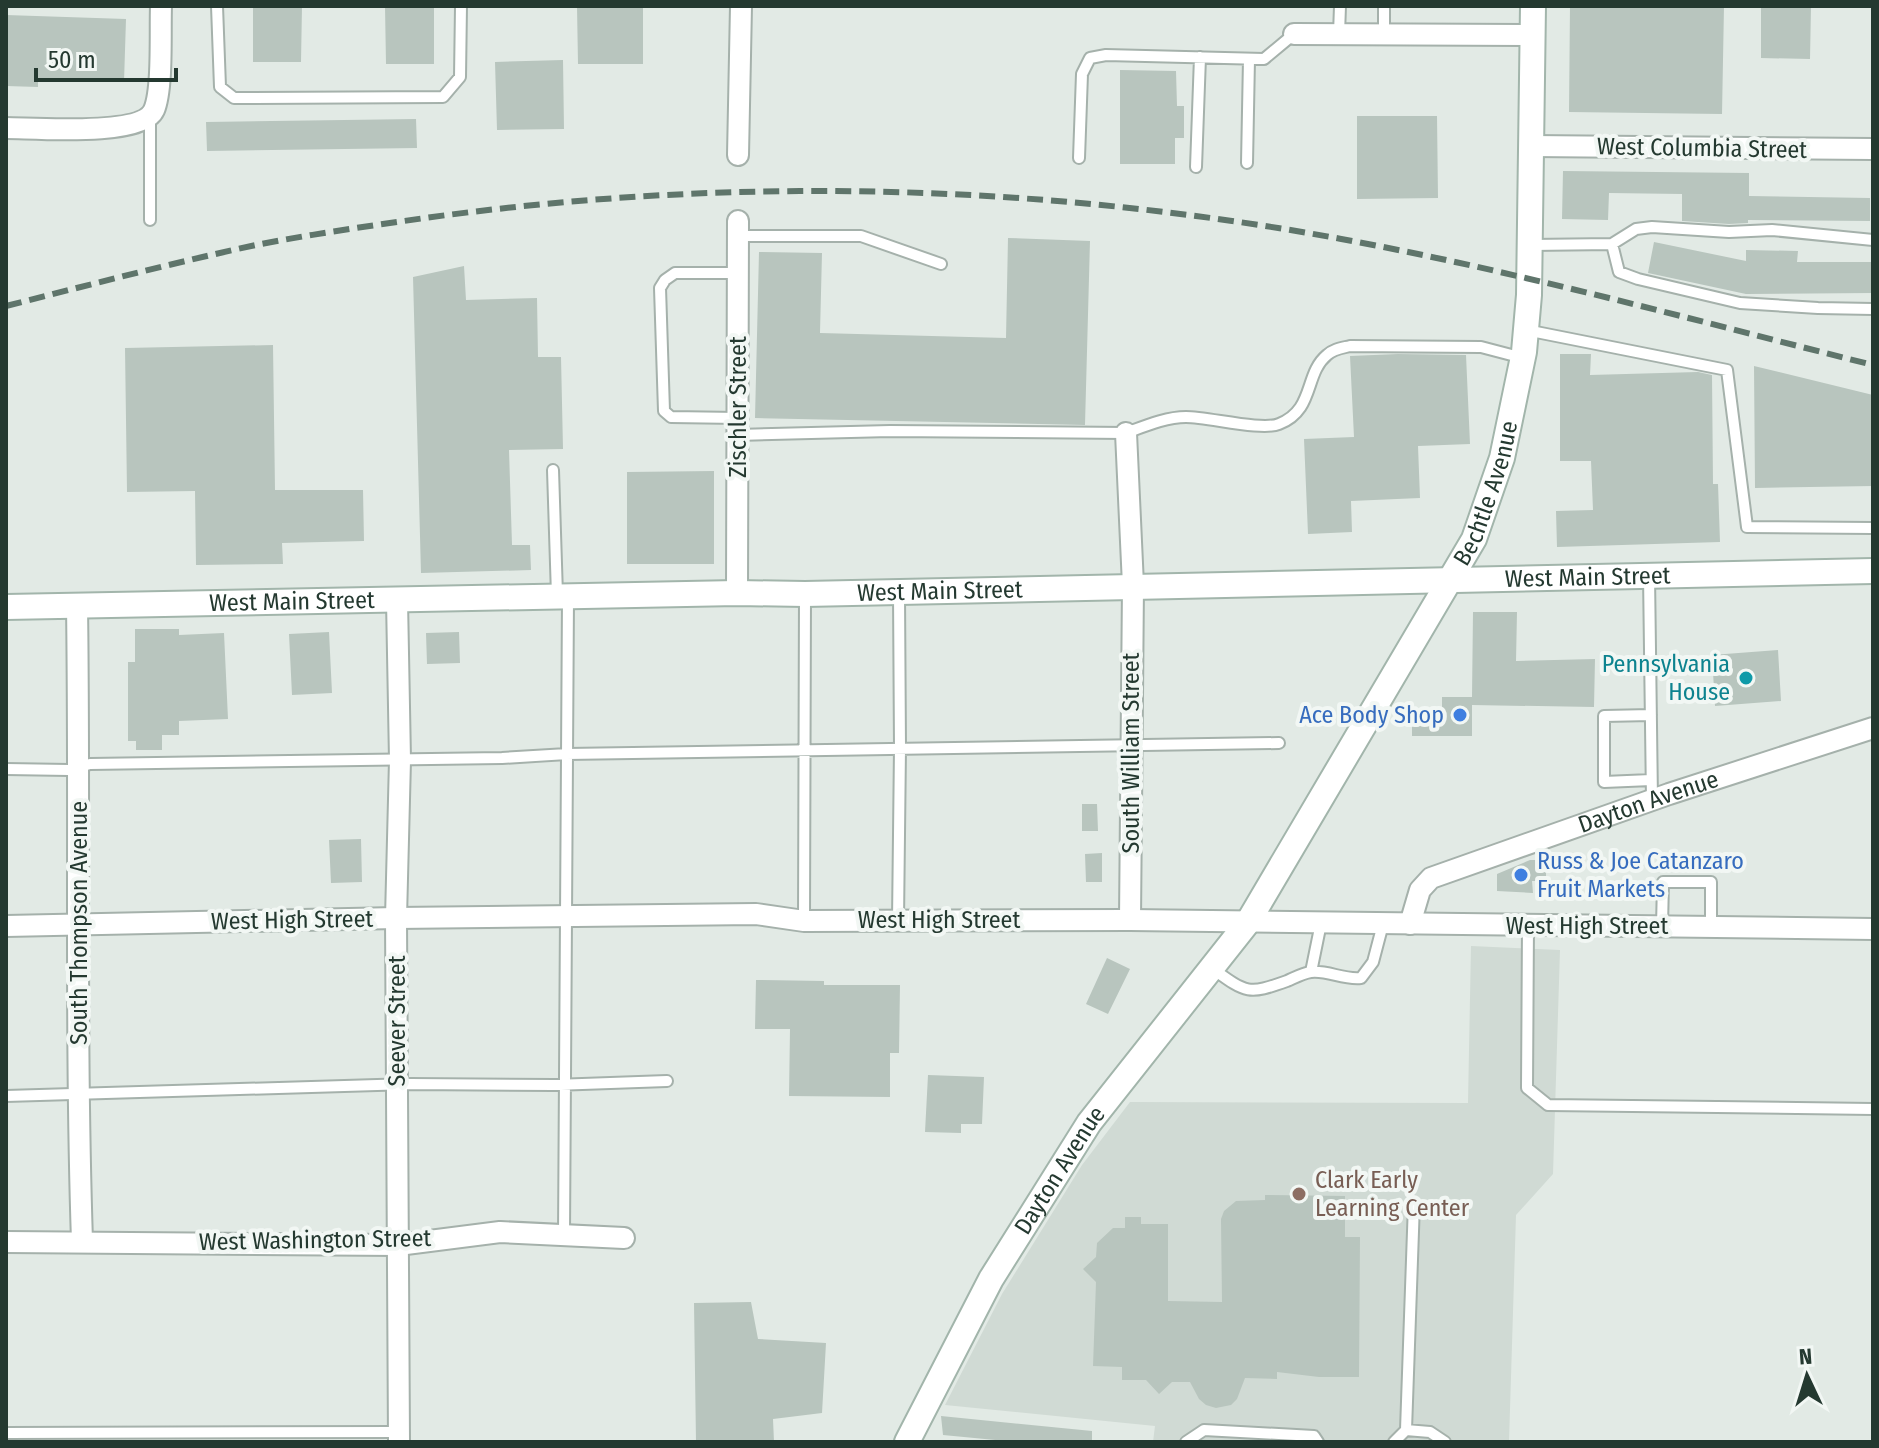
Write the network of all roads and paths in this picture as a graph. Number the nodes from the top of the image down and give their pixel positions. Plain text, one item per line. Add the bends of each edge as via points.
1 (161, 6) edge
2 (217, 6) edge
3 (461, 6) edge
4 (741, 6) edge
5 (1340, 6) edge
6 (1384, 6) edge
7 (1533, 6) edge
8 (1294, 34) joint
9 (1339, 34) junction
10 (1384, 35) junction
11 (1533, 35) junction
12 (1200, 57) junction
13 (1249, 59) junction
14 (150, 117) junction
15 (6, 128) edge
16 (1531, 146) junction
17 (1873, 149) edge
18 (738, 155) dead end
19 (1079, 158) dead end
20 (1247, 163) dead end
21 (1196, 167) dead end
22 (150, 220) dead end
23 (738, 228) joint
24 (1873, 240) edge
25 (1612, 244) junction
26 (1529, 245) junction
27 (941, 264) dead end
28 (738, 273) junction
29 (1873, 309) edge
30 (1526, 330) junction
31 (1523, 358) junction
32 (738, 426) junction
33 (1126, 433) junction
34 (553, 470) dead end
35 (1873, 528) edge
36 (1873, 571) edge
37 (1649, 575) junction
38 (1451, 579) junction
39 (1133, 585) junction
40 (899, 592) junction
41 (737, 593) junction
42 (805, 594) junction
43 (563, 596) junction
44 (397, 600) junction
45 (77, 605) junction
46 (6, 607) edge
47 (1651, 715) junction
48 (1873, 728) edge
49 (1131, 743) junction
50 (1279, 743) dead end
51 (900, 748) junction
52 (805, 750) junction
53 (567, 754) junction
54 (400, 760) junction
55 (79, 767) junction
56 (6, 769) edge
57 (1652, 790) junction
58 (566, 916) junction
59 (396, 918) junction
60 (1130, 920) junction
61 (804, 921) junction
62 (898, 921) junction
63 (1248, 922) junction
64 (1321, 923) junction
65 (77, 924) junction
66 (1383, 924) junction
67 (1410, 924) junction
68 (1528, 925) junction
69 (6, 926) edge
70 (1662, 926) junction
71 (1711, 927) junction
72 (1873, 929) edge
73 (1212, 968) junction
74 (1311, 972) junction
75 (667, 1081) dead end
76 (566, 1084) junction
77 (397, 1085) junction
78 (77, 1094) junction
79 (6, 1096) edge
80 (1873, 1109) edge
81 (1414, 1203) dead end
82 (564, 1235) junction
83 (624, 1238) dead end
84 (82, 1241) junction
85 (6, 1242) edge
86 (398, 1245) junction
87 (1406, 1430) junction
88 (6, 1433) edge
89 (399, 1437) edge
90 (907, 1442) edge
91 (1186, 1442) edge
92 (1318, 1442) edge
93 (1394, 1442) edge
94 (1445, 1442) edge

1 - 14 street via 157,96
2 - 3 lane via 220,87 234,98 443,97 460,77
4 - 18 street
5 - 9 lane
6 - 10 lane
7 - 11 street, Bechtle Avenue
8 - 9 street
8 - 13 lane via 1264,59
9 - 10 street
10 - 11 street
11 - 16 street, Bechtle Avenue
12 - 13 lane
12 - 19 lane via 1090,58 1082,74
12 - 21 lane
13 - 20 lane
14 - 15 street via 118,128
14 - 22 lane
16 - 17 street, West Columbia Street
16 - 26 street, Bechtle Avenue
23 - 27 lane via 861,236
23 - 28 street, Zischler Street
24 - 25 lane via 1772,230 1652,227 1636,229
25 - 26 lane
25 - 29 lane via 1619,272 1638,279 1740,303
26 - 30 street, Bechtle Avenue
28 - 32 street, Zischler Street
28 - 32 lane via 675,273 660,288 664,411 671,417
30 - 31 street, Bechtle Avenue
30 - 35 lane via 1727,370 1747,527
31 - 33 lane via 1481,347 1350,346 1322,359 1293,418 1274,427 1184,417
31 - 38 street, Bechtle Avenue via 1502,458 1474,539
32 - 33 lane
32 - 41 street, Zischler Street
33 - 39 street, South William Street
34 - 43 lane
36 - 37 street, West Main Street
37 - 38 street, West Main Street
37 - 47 lane
38 - 39 street, West Main Street
38 - 63 street, Bechtle Avenue
39 - 40 street, West Main Street
39 - 49 street, South William Street
40 - 42 street, West Main Street
40 - 51 lane
41 - 42 street, West Main Street
41 - 43 street, West Main Street
42 - 52 lane
43 - 44 street, West Main Street
43 - 53 lane
44 - 45 street, West Main Street
44 - 54 street, Seever Street
45 - 46 street, West Main Street
45 - 55 street, South Thompson Avenue
47 - 57 lane
47 - 57 lane via 1604,716 1604,782
48 - 57 street, Dayton Avenue
49 - 50 lane
49 - 51 lane
49 - 60 street, South William Street
51 - 52 lane
51 - 62 lane
52 - 53 lane
52 - 61 lane
53 - 54 lane
53 - 58 lane
54 - 55 lane
54 - 59 street, Seever Street
55 - 56 lane
55 - 65 street, South Thompson Avenue
57 - 67 street, Dayton Avenue via 1431,878 1420,890
58 - 59 street, West High Street
58 - 61 street, West High Street via 756,914
58 - 76 lane
59 - 65 street, West High Street
59 - 77 street, Seever Street
60 - 62 street, West High Street
60 - 63 street, West High Street
61 - 62 street, West High Street
63 - 64 street, West High Street
63 - 73 street, Dayton Avenue
64 - 66 street, West High Street
64 - 74 lane
65 - 69 street, West High Street
65 - 78 street, South Thompson Avenue
66 - 67 street, West High Street
66 - 74 lane via 1373,962 1361,978
67 - 68 street, West High Street
68 - 70 street, West High Street
68 - 80 lane via 1527,1088 1548,1105
70 - 71 street, West High Street
70 - 71 lane via 1663,882 1711,882
71 - 72 street, West High Street
73 - 74 lane via 1250,991
73 - 90 street, Dayton Avenue via 1089,1123 991,1279
75 - 76 lane
76 - 77 lane
76 - 82 lane
77 - 78 lane
77 - 86 street, Seever Street
78 - 79 lane
78 - 84 street, South Thompson Avenue
81 - 87 lane
82 - 83 street, West Washington Street
82 - 86 street, West Washington Street via 500,1232
84 - 85 street, West Washington Street
84 - 86 street, West Washington Street
86 - 89 street, Seever Street
87 - 93 lane
87 - 94 lane via 1430,1432
88 - 89 lane
91 - 92 lane via 1204,1430 1314,1436

